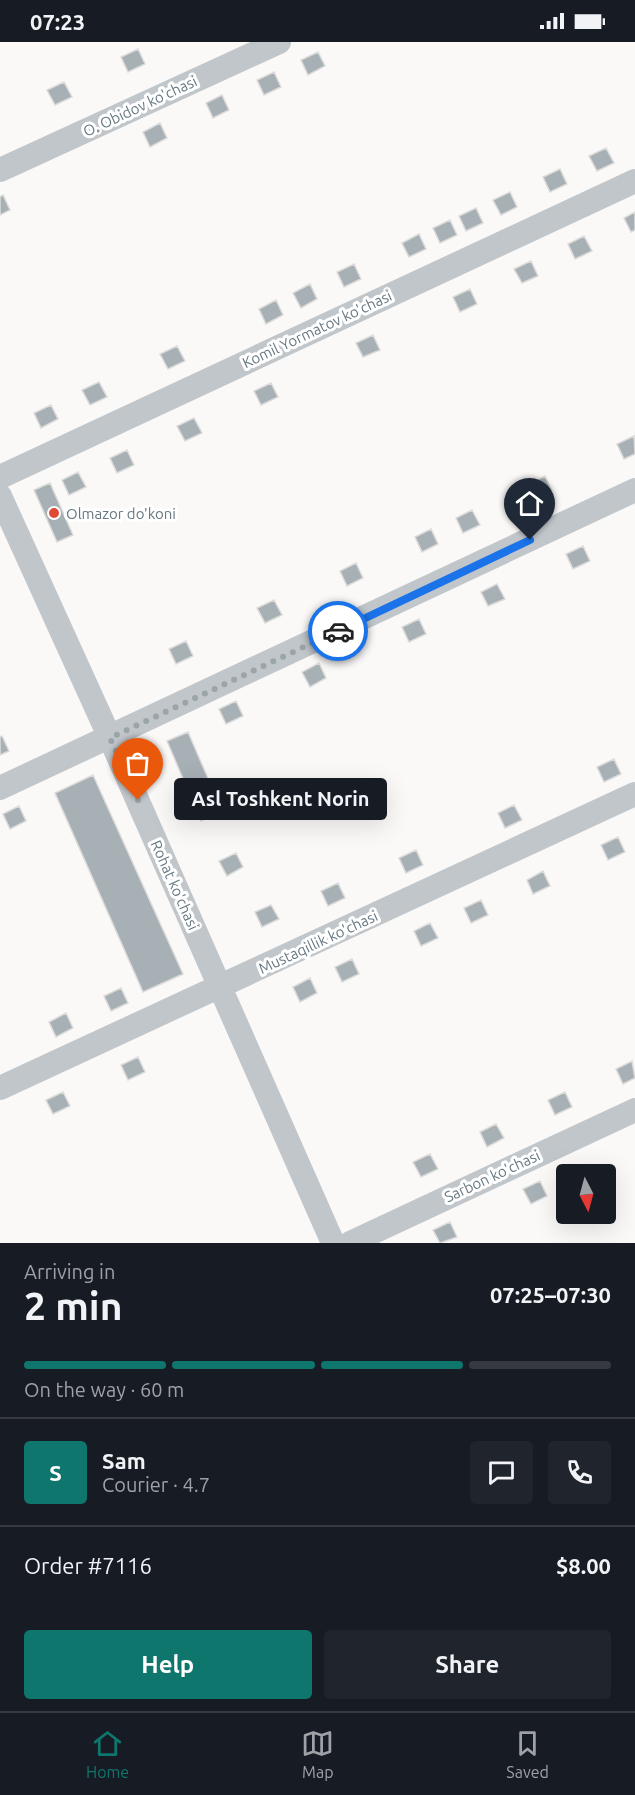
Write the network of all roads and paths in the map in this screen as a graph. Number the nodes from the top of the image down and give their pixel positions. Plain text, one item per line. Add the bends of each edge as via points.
1 (279, 42) edge
2 (0, 170) edge
3 (635, 181) edge
4 (0, 477) edge
5 (635, 490) edge
6 (0, 496) edge
7 (110, 738) junction
8 (0, 788) edge
9 (635, 794) edge
10 (220, 987) junction
11 (0, 1088) edge
12 (635, 1110) edge
13 (333, 1243) edge
14 (350, 1243) edge

1 - 2 street, O. Obidov ko'chasi
3 - 4 street, Komil Yormatov ko'chasi
5 - 7 street
6 - 7 street, Rohat ko'chasi
7 - 8 street
7 - 10 street, Rohat ko'chasi
9 - 10 street, Mustaqillik ko'chasi
10 - 11 street, Mustaqillik ko'chasi
10 - 13 street, Rohat ko'chasi
12 - 14 street, Sarbon ko'chasi

